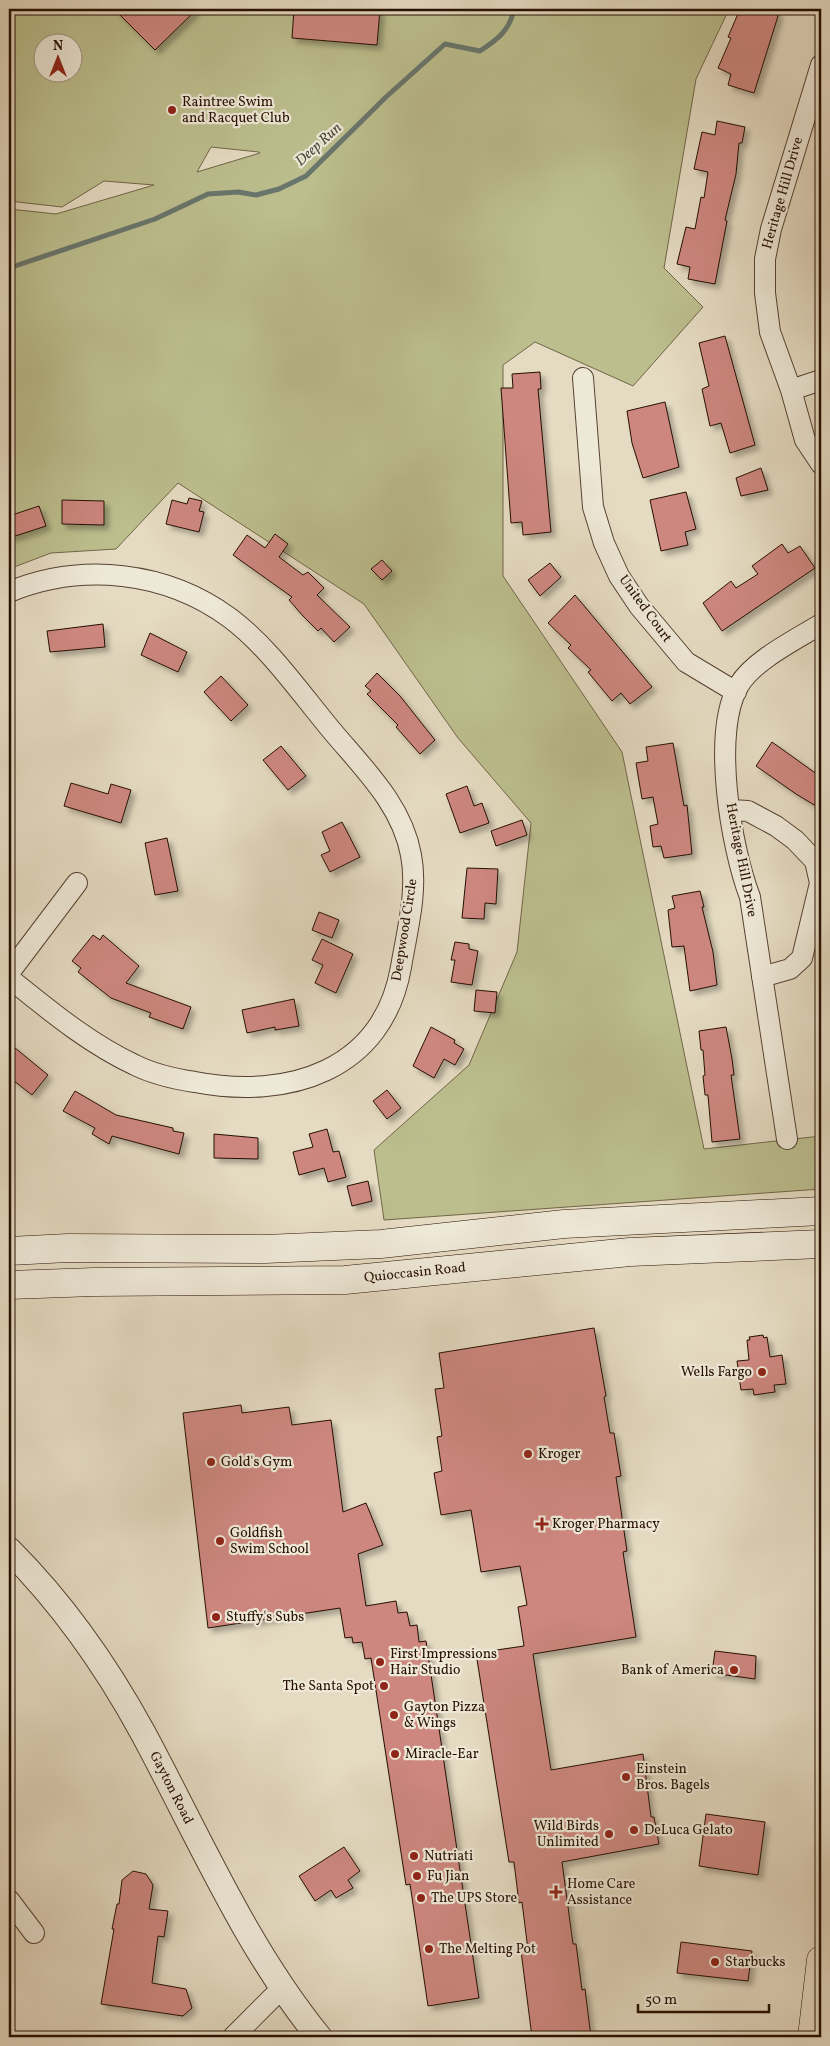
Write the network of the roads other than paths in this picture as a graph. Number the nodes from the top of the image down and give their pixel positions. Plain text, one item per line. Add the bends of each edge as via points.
1 (821, 65) edge
2 (583, 378) dead end
3 (821, 380) edge
4 (791, 390) junction
5 (821, 464) edge
6 (9, 592) edge
7 (821, 624) edge
8 (736, 692) junction
9 (730, 810) junction
10 (77, 883) dead end
11 (9, 972) edge
12 (762, 977) junction
13 (9, 978) edge
14 (787, 1139) dead end
15 (821, 1211) edge
16 (821, 1244) edge
17 (9, 1251) edge
18 (9, 1285) edge
19 (9, 1550) edge
20 (9, 1900) edge
21 (34, 1934) dead end
22 (821, 1960) edge
23 (282, 1988) junction
24 (233, 2037) edge
25 (319, 2037) edge
26 (812, 2037) edge

1 - 4 street, Heritage Hill Drive via 784,184 765,259 770,332
2 - 8 street, United Court via 592,507 619,576 639,606 686,662
3 - 4 street
4 - 5 street, Heritage Hill Drive via 804,440
6 - 13 street, Deepwood Circle via 55,578 82,574 126,576 171,587 202,600 231,619 264,650 378,786 407,834 414,870 400,972 389,1007 369,1039 354,1053 322,1074 301,1081 260,1087 210,1085 171,1078 137,1067 88,1040
7 - 8 street, Heritage Hill Drive via 752,670
8 - 9 street, Heritage Hill Drive via 728,714 724,766
9 - 12 street, Heritage Hill Drive via 750,897
9 - 12 street via 748,811 795,840 815,861 820,883 802,958 790,969
10 - 11 street
12 - 14 street, Heritage Hill Drive
15 - 17 main road via 564,1224 381,1244 264,1249 68,1248
16 - 18 main road, Quioccasin Road via 630,1252 345,1280
19 - 23 street, Gayton Road via 46,1590 127,1705 220,1882
20 - 21 street
22 - 26 main road
23 - 24 street
23 - 25 street, Gayton Road

